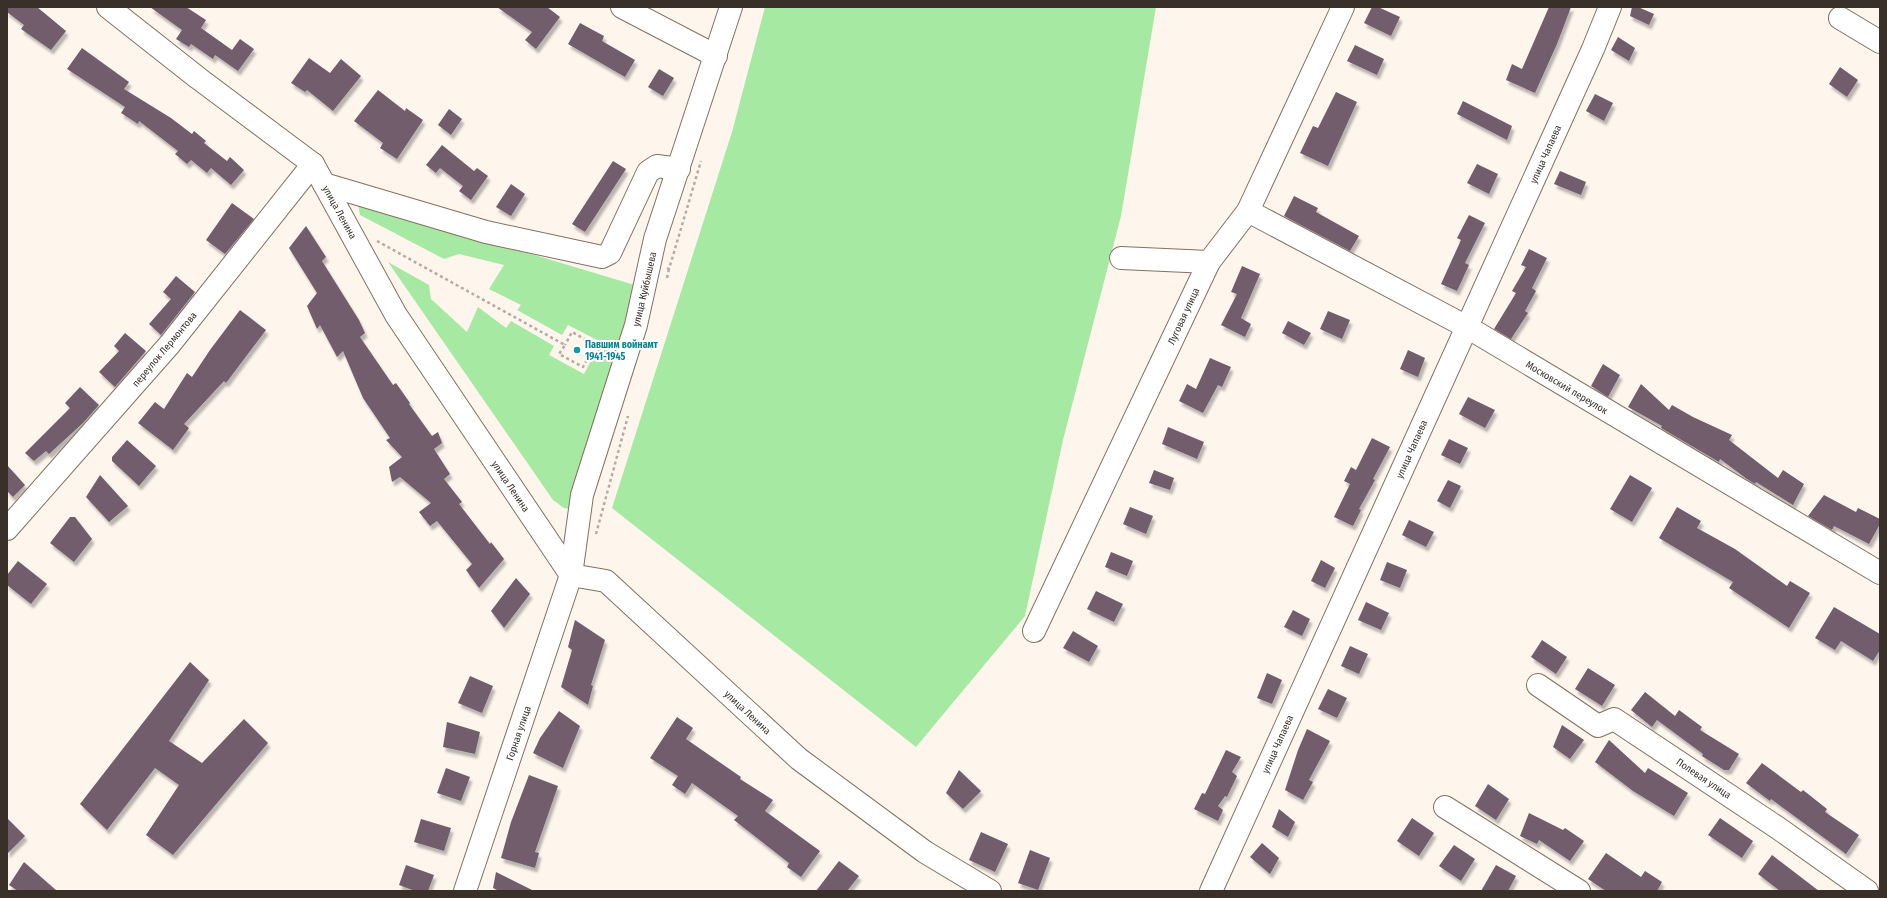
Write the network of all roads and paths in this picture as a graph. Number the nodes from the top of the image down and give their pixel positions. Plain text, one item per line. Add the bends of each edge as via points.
1 (108, 7) edge
2 (622, 7) edge
3 (731, 7) edge
4 (1343, 7) edge
5 (1610, 7) edge
6 (1840, 18) dead end
7 (1880, 42) edge
8 (716, 56) junction
9 (313, 164) junction
10 (679, 169) junction
11 (324, 184) junction
12 (1248, 211) junction
13 (374, 239) dead end
14 (1121, 258) dead end
15 (1209, 262) junction
16 (669, 269) dead end
17 (665, 284) dead end
18 (1467, 327) junction
19 (565, 345) junction
20 (628, 414) dead end
21 (7, 529) edge
22 (595, 541) dead end
23 (1880, 572) edge
24 (571, 575) junction
25 (1034, 631) dead end
26 (1538, 685) dead end
27 (1445, 807) dead end
28 (465, 891) edge
29 (990, 891) edge
30 (1211, 891) edge
31 (1579, 891) edge
32 (1867, 891) edge

1 - 9 street, улица Ленина
2 - 8 street
3 - 8 street, улица Куйбышева
4 - 12 street, Луговая улица
5 - 18 street, улица Чапаева
6 - 7 street
8 - 10 street, улица Куйбышева
9 - 11 street, улица Ленина
9 - 21 street, переулок Лермонтова via 170,344
10 - 11 street via 657,166 648,172 610,253 602,257 486,232
10 - 24 street, улица Куйбышева via 655,239 636,325 582,495
11 - 24 street, улица Ленина via 396,315
12 - 15 street, Луговая улица
12 - 18 street, Московский переулок
13 - 19 path
14 - 15 street
15 - 25 street, Луговая улица
16 - 17 path
18 - 23 street, Московский переулок
18 - 30 street, улица Чапаева
19 - 19 path via 559,354 583,367 595,346 572,332
20 - 22 path
24 - 28 street, Горная улица
24 - 29 street, улица Ленина via 606,581 799,759 925,852
26 - 32 street, Полевая улица via 1598,726 1614,719 1778,828
27 - 31 street

